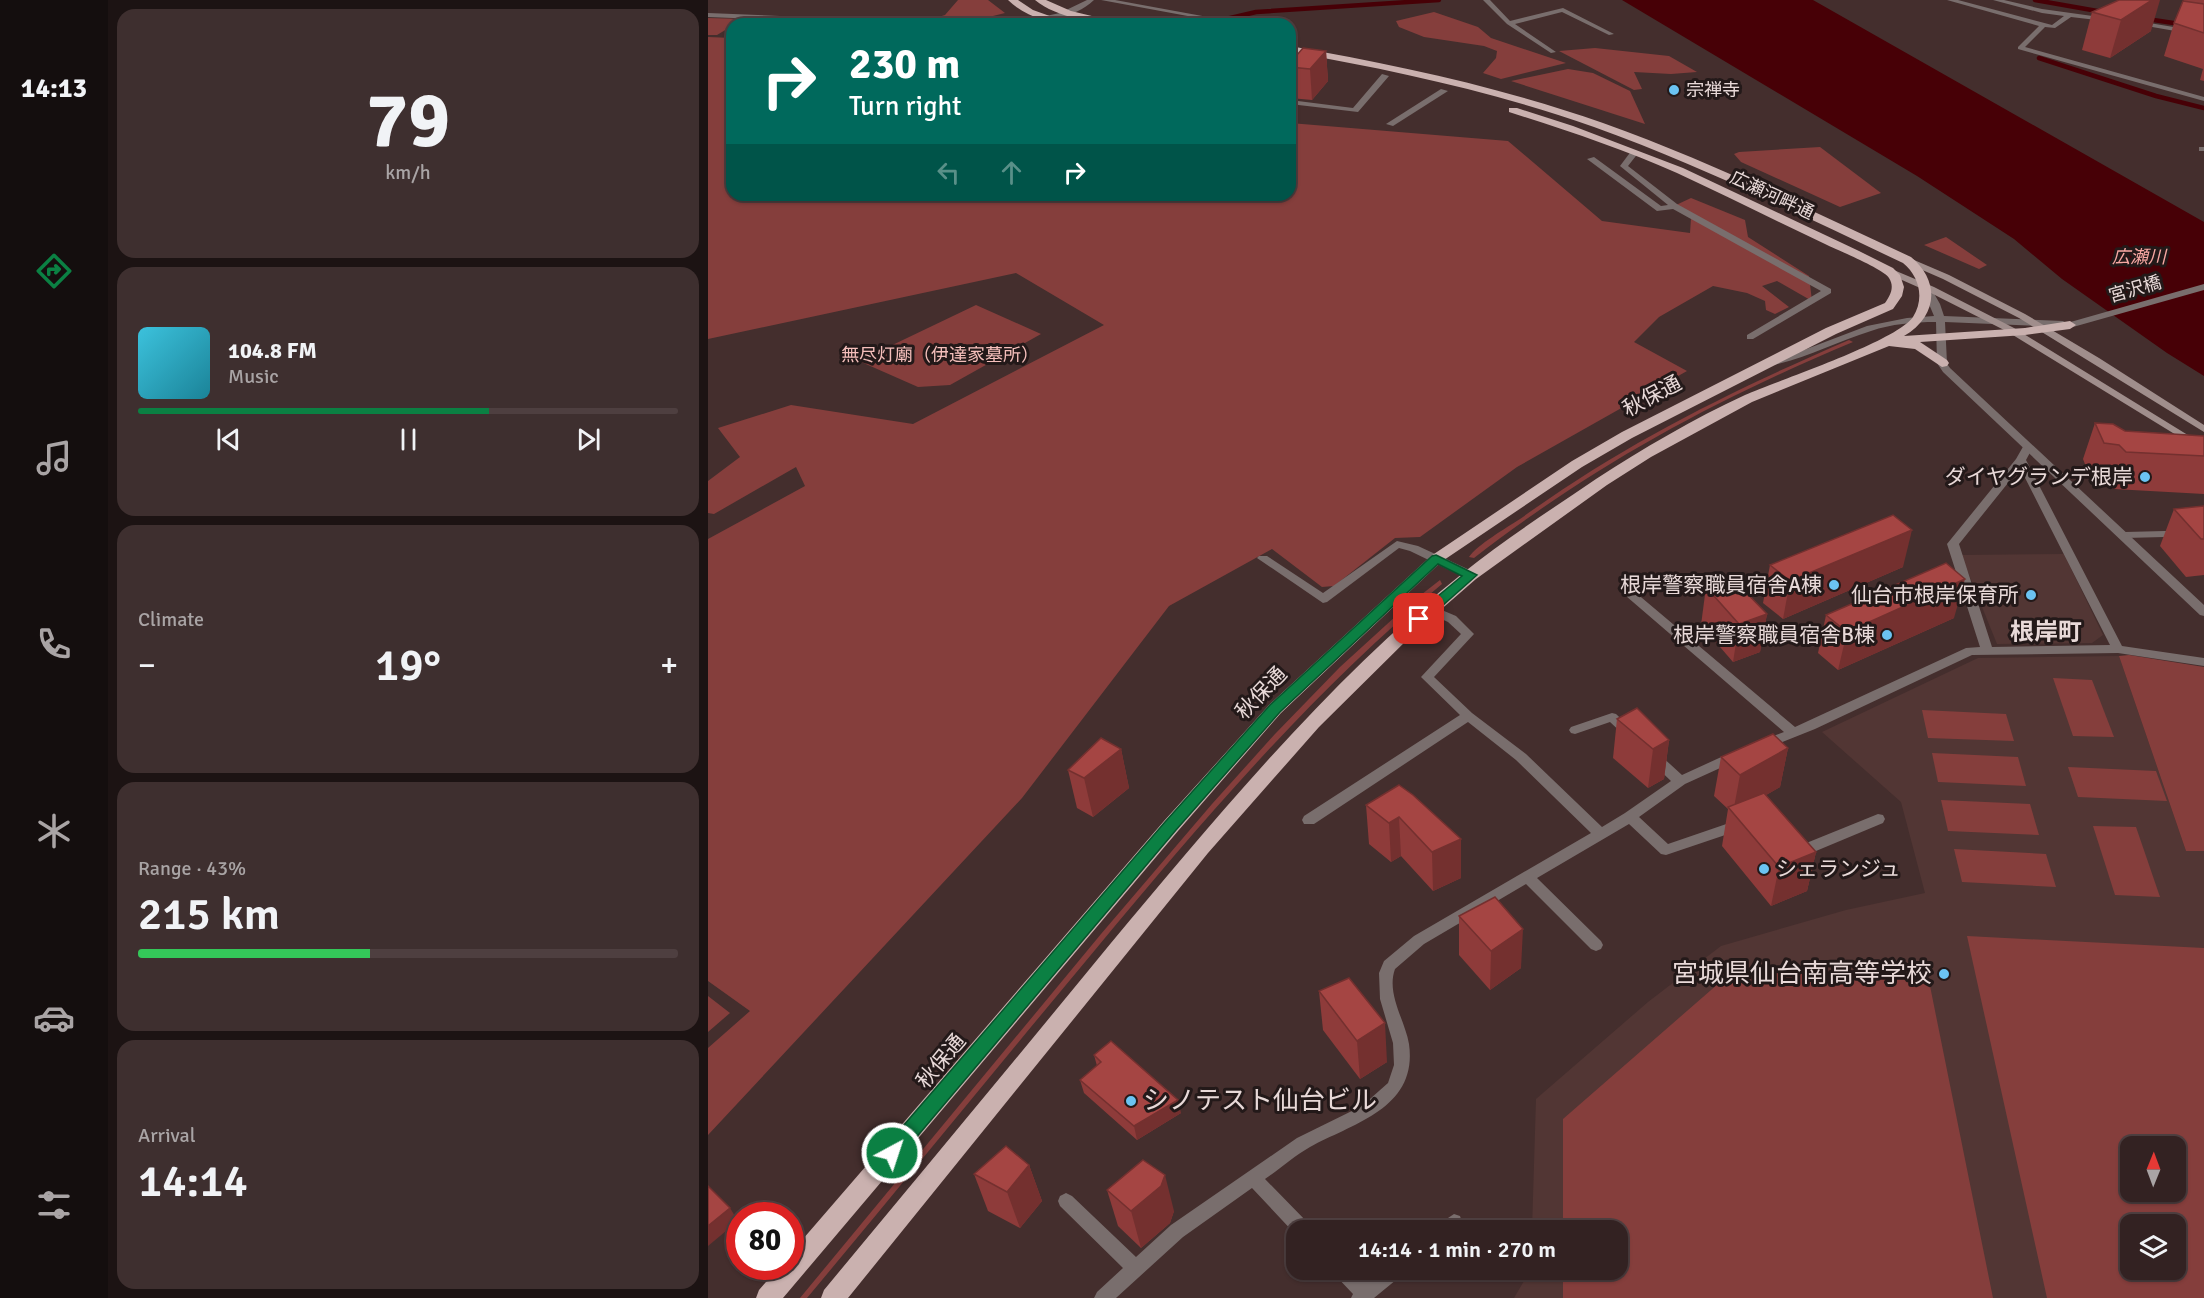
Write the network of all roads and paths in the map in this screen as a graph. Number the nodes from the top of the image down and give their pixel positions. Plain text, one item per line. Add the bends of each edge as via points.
1 (1012, 0) edge
2 (1039, 0) edge
3 (1091, 0) edge
4 (1104, 0) edge
5 (1486, 0) edge
6 (1950, 0) edge
7 (1996, 0) edge
8 (1068, 13) junction
9 (2070, 14) junction
10 (708, 15) edge
11 (780, 18) edge
12 (1045, 18) edge
13 (1050, 18) edge
14 (1092, 18) edge
15 (1208, 18) edge
16 (2118, 21) edge
17 (2129, 22) edge
18 (1509, 23) junction
19 (2044, 25) junction
20 (1611, 34) dead end
21 (2204, 34) edge
22 (1296, 50) edge
23 (1553, 52) dead end
24 (1296, 59) edge
25 (1385, 76) junction
26 (1444, 91) junction
27 (2204, 99) edge
28 (1296, 103) edge
29 (1390, 124) dead end
30 (1635, 152) junction
31 (1591, 159) dead end
32 (1674, 206) junction
33 (1907, 260) junction
34 (1889, 271) junction
35 (1925, 285) junction
36 (2204, 287) edge
37 (1918, 320) junction
38 (1940, 320) junction
39 (1994, 322) junction
40 (2072, 324) joint
41 (2041, 327) junction
42 (2015, 333) junction
43 (1750, 337) dead end
44 (1944, 337) junction
45 (1884, 344) junction
46 (1769, 363) junction
47 (1942, 363) junction
48 (2204, 429) edge
49 (2028, 447) junction
50 (2204, 449) edge
51 (2021, 460) junction
52 (2204, 533) edge
53 (2125, 535) junction
54 (1263, 558) dead end
55 (1436, 559) junction
56 (1470, 575) junction
57 (1624, 590) dead end
58 (1430, 609) junction
59 (2204, 612) edge
60 (2118, 649) junction
61 (1987, 650) junction
62 (2204, 662) edge
63 (1468, 716) junction
64 (1575, 730) dead end
65 (1794, 733) junction
66 (1680, 781) junction
67 (1630, 817) junction
68 (1878, 819) dead end
69 (1309, 820) dead end
70 (1752, 820) edge
71 (1600, 833) junction
72 (1787, 847) edge
73 (1527, 876) junction
74 (1596, 945) dead end
75 (1253, 1178) junction
76 (1066, 1201) dead end
77 (1293, 1220) edge
78 (1135, 1268) junction
79 (1350, 1280) edge
80 (1383, 1280) edge
81 (1363, 1296) edge
82 (768, 1298) edge
83 (833, 1298) edge
84 (1103, 1298) edge

1 - 12 highway
2 - 8 highway
3 - 8 street
4 - 15 street
5 - 18 street
6 - 19 street
7 - 9 street
8 - 13 street
8 - 14 highway
9 - 16 street
9 - 19 street via 2053,27
10 - 11 street
17 - 21 street
18 - 20 street via 1563,10
18 - 23 street
19 - 27 street via 2020,48
22 - 33 highway, 広瀬河畔通 via 1412,72 1556,111 1640,140 1738,181
24 - 25 highway, 広瀬河畔通
25 - 26 highway, 広瀬河畔通
25 - 28 street via 1355,110
26 - 29 street
26 - 30 highway, 広瀬河畔通 via 1511,109
30 - 32 street via 1624,166
30 - 34 highway, 広瀬河畔通
31 - 32 street via 1660,209
32 - 43 street via 1828,291
33 - 35 highway via 1918,270
33 - 41 main road, 広瀬河畔通 via 1982,294
34 - 35 main road, 広瀬河畔通
34 - 46 highway, 秋保通 via 1898,287 1889,306
35 - 37 highway via 1926,297
35 - 38 street via 1937,304
35 - 39 main road, 広瀬河畔通
36 - 40 street, 宮沢橋
37 - 38 street
37 - 45 highway
37 - 46 street via 1884,324 1793,360
38 - 39 street
38 - 44 street
39 - 41 street
39 - 42 main road, 広瀬河畔通
40 - 41 highway
41 - 42 highway
41 - 48 main road, 広瀬河畔通
42 - 44 highway
42 - 50 main road, 広瀬河畔通
44 - 45 highway
44 - 47 street
45 - 47 highway via 1919,346
45 - 56 highway via 1789,380 1703,422 1602,482
46 - 55 highway, 秋保通 via 1617,441
47 - 49 street
49 - 51 street
49 - 53 street
51 - 60 street
51 - 61 street via 1953,544
52 - 53 street
53 - 59 street
54 - 55 street via 1323,599 1397,544
55 - 56 street
55 - 82 highway, 秋保通 via 1275,709
56 - 58 highway
57 - 65 street
58 - 63 street via 1452,619 1468,634 1427,677
58 - 83 highway via 1313,723 1201,848
60 - 61 street
60 - 62 street
61 - 65 street via 1971,651
63 - 69 street
63 - 71 street via 1521,757
64 - 66 street via 1612,717
65 - 66 street
66 - 67 street
67 - 70 street via 1666,850
67 - 71 street
68 - 72 street via 1793,854
71 - 73 street
73 - 74 street
73 - 75 street via 1419,940 1389,965 1387,999 1401,1043 1402,1065 1395,1087 1368,1111 1303,1143
75 - 77 street
75 - 78 street via 1178,1231
76 - 78 street
78 - 84 street
79 - 81 street
80 - 81 street

